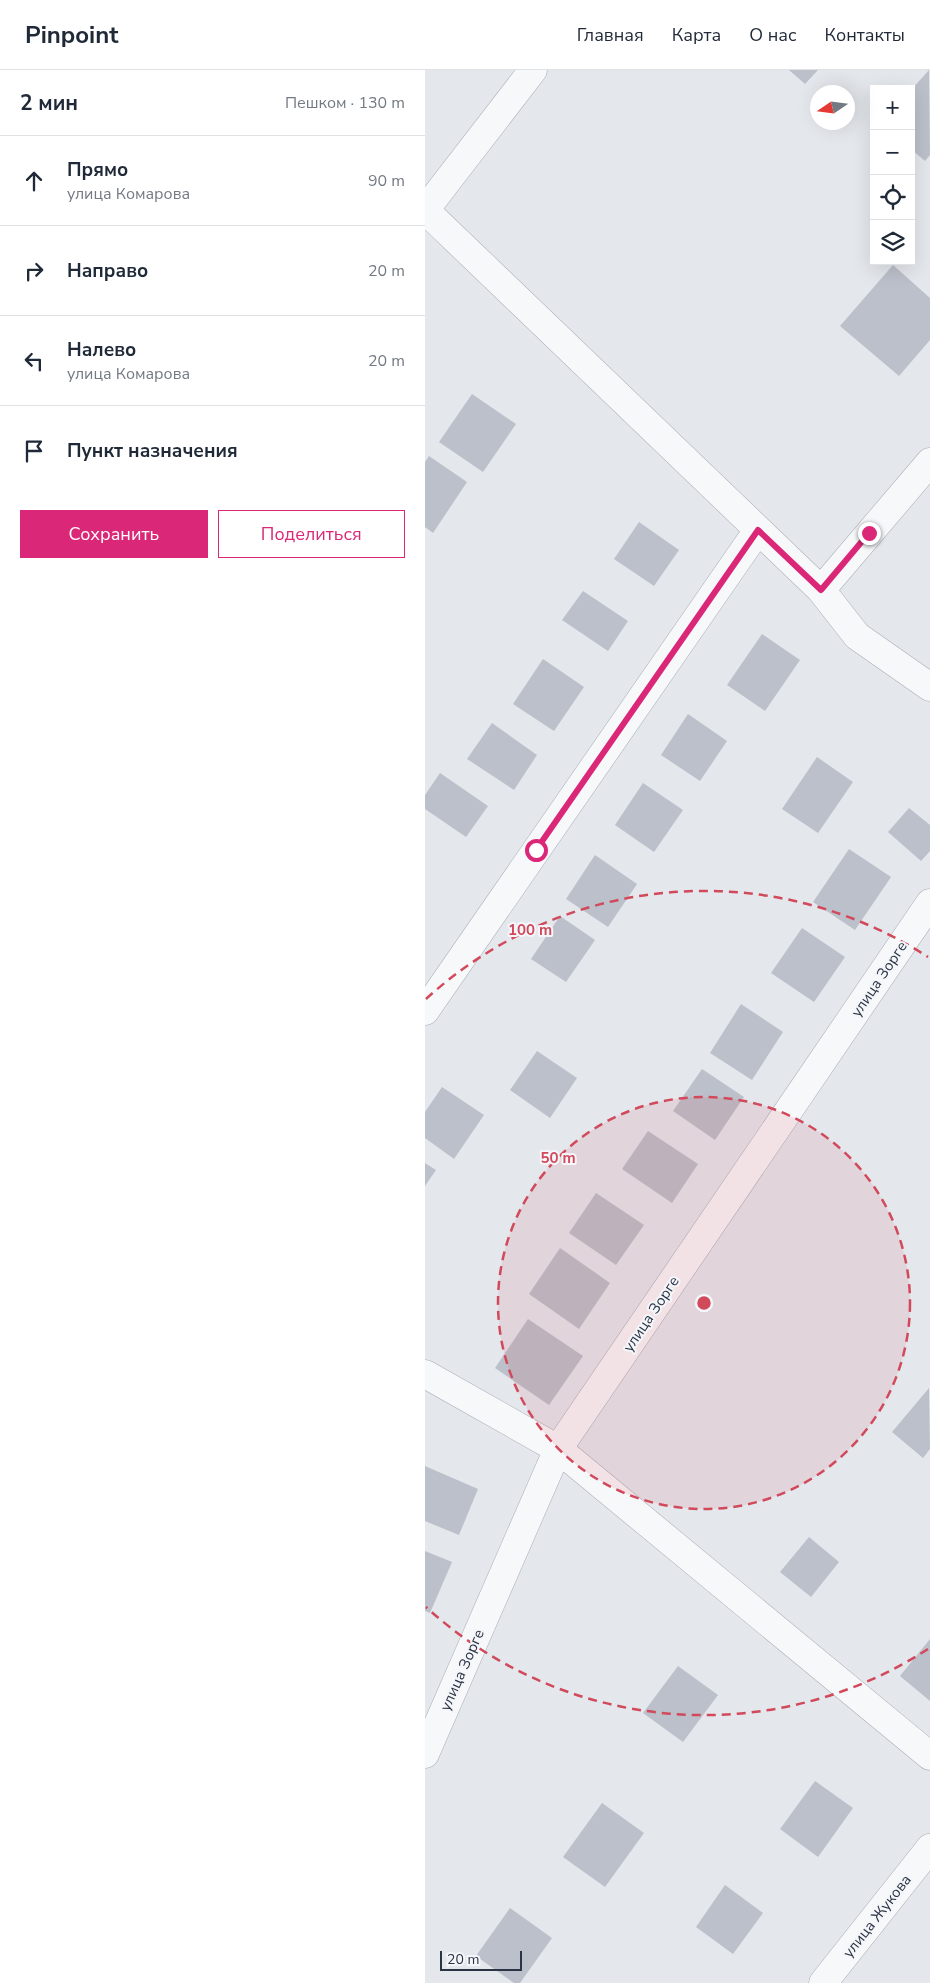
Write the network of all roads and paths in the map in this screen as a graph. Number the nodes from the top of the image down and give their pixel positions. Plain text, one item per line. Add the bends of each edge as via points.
1 (533, 70) edge
2 (425, 210) edge
3 (930, 462) edge
4 (758, 530) junction
5 (821, 590) junction
6 (930, 687) edge
7 (930, 903) edge
8 (425, 1011) edge
9 (425, 1374) edge
10 (558, 1449) junction
11 (425, 1754) edge
12 (930, 1756) edge
13 (930, 1848) edge
14 (823, 1983) edge

1 - 2 street
2 - 4 street
3 - 5 street
4 - 5 street
4 - 8 street
5 - 6 street via 857,636
7 - 10 street, улица Зорге
9 - 10 street
10 - 11 street, улица Зорге
10 - 12 street
13 - 14 street, улица Жукова

